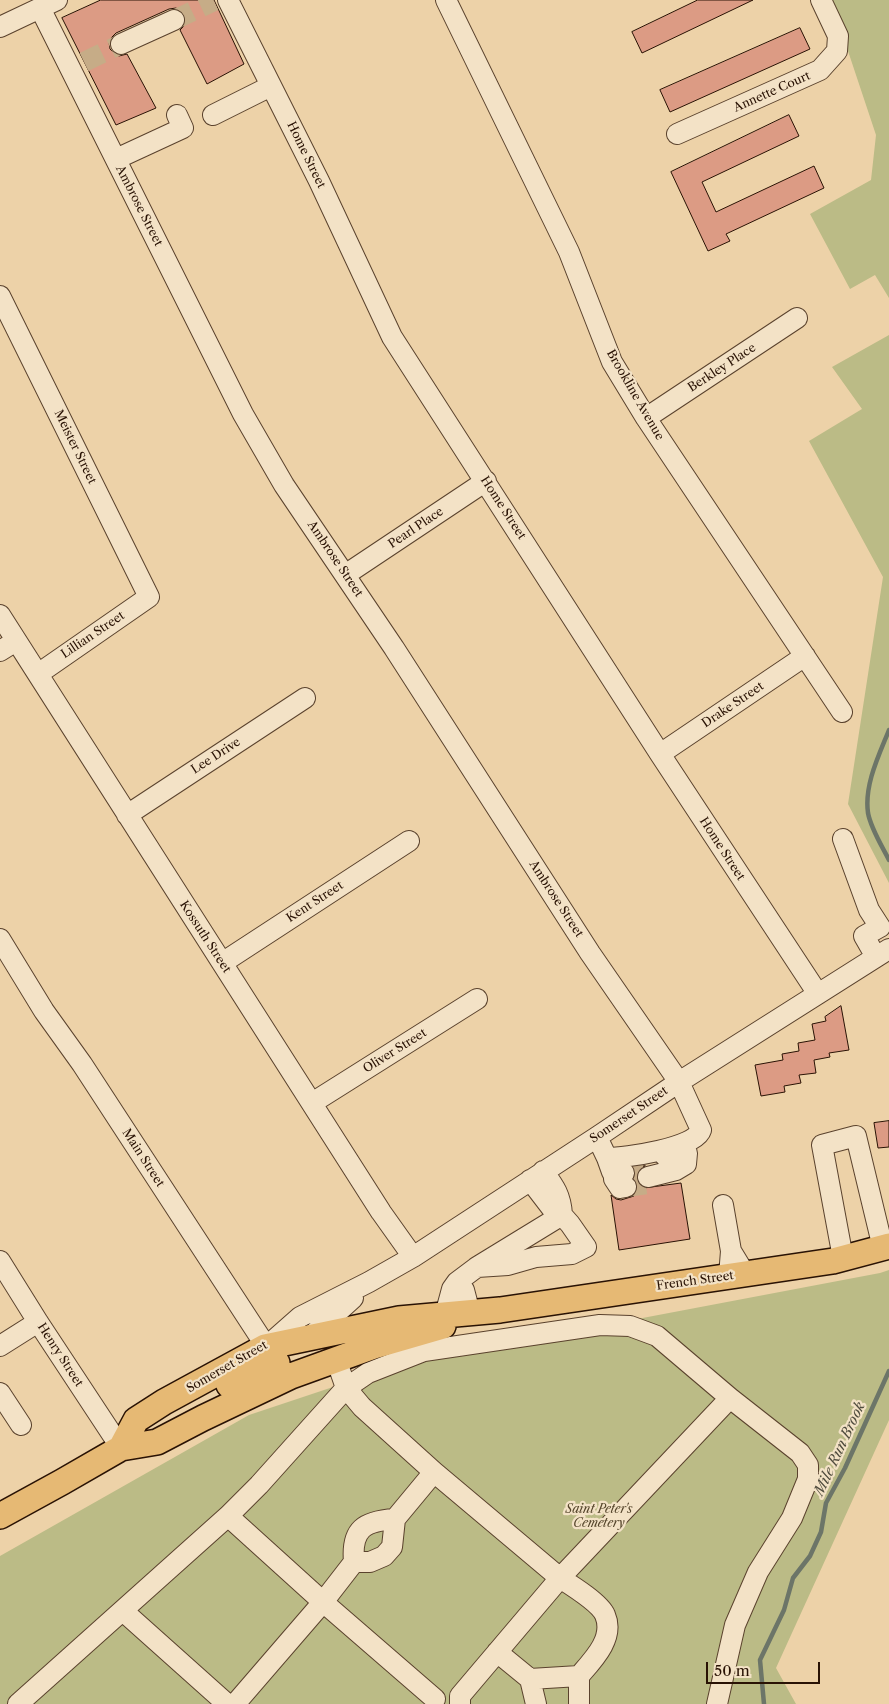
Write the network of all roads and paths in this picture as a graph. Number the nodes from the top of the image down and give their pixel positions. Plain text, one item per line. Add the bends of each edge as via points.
1 (220, 0) edge
2 (446, 0) edge
3 (821, 0) edge
4 (48, 4) edge
5 (174, 20) tunnel mouth
6 (0, 27) edge
7 (121, 44) tunnel mouth
8 (271, 86) junction
9 (177, 115) dead end
10 (213, 115) dead end
11 (677, 134) dead end
12 (116, 159) junction
13 (0, 296) edge
14 (797, 318) dead end
15 (646, 418) junction
16 (486, 481) junction
17 (346, 575) junction
18 (149, 597) joint
19 (0, 615) edge
20 (8, 646) edge
21 (806, 656) junction
22 (38, 674) junction
23 (305, 698) dead end
24 (842, 712) dead end
25 (660, 754) junction
26 (127, 814) junction
27 (843, 839) dead end
28 (409, 841) dead end
29 (0, 939) edge
30 (882, 953) edge
31 (222, 963) junction
32 (818, 994) junction
33 (477, 999) dead end
34 (679, 1082) junction
35 (312, 1103) junction
36 (597, 1137) junction
37 (687, 1153) junction
38 (536, 1175) junction
39 (648, 1177) tunnel mouth
40 (723, 1205) dead end
41 (562, 1215) junction
42 (886, 1247) edge
43 (412, 1256) junction
44 (843, 1258) junction
45 (0, 1261) edge
46 (476, 1268) junction
47 (736, 1275) junction
48 (369, 1282) junction
49 (457, 1282) junction
50 (500, 1310) junction
51 (470, 1313) junction
52 (445, 1315) junction
53 (38, 1322) junction
54 (309, 1338) junction
55 (0, 1346) edge
56 (336, 1359) junction
57 (276, 1362) junction
58 (346, 1388) junction
59 (0, 1393) edge
60 (730, 1398) junction
61 (21, 1425) dead end
62 (120, 1448) junction
63 (434, 1472) junction
64 (0, 1516) edge
65 (228, 1516) junction
66 (395, 1518) junction
67 (354, 1562) junction
68 (560, 1578) junction
69 (323, 1602) junction
70 (123, 1612) junction
71 (497, 1652) junction
72 (579, 1676) junction
73 (530, 1679) junction
74 (460, 1700) edge
75 (435, 1702) edge
76 (18, 1704) edge
77 (227, 1704) edge
78 (235, 1704) edge
79 (536, 1704) edge
80 (579, 1704) edge
81 (717, 1704) edge

1 - 8 street, Home Street
2 - 15 street, Brookline Avenue via 569,252 612,362
3 - 11 street, Annette Court via 838,36 837,51 820,70
4 - 6 street
4 - 12 street, Ambrose Street
5 - 7 street
8 - 10 street
8 - 16 street, Home Street via 392,337
9 - 12 street via 183,128
12 - 17 street, Ambrose Street via 243,414 284,485
13 - 18 street, Meister Street
14 - 15 street, Berkley Place
15 - 21 street, Brookline Avenue
16 - 17 street, Pearl Place
16 - 25 street, Home Street
17 - 34 street, Ambrose Street via 590,952
18 - 22 street, Lillian Street
19 - 20 street, Kossuth Street
20 - 22 street, Kossuth Street
21 - 24 street, Brookline Avenue
21 - 25 street, Drake Street
22 - 26 street, Kossuth Street
23 - 26 street, Lee Drive
25 - 32 street, Home Street
26 - 31 street, Kossuth Street
27 - 30 street via 870,910 880,927 864,936
28 - 31 street, Kent Street
29 - 57 street, Main Street via 44,1012 82,1064
30 - 32 street, Somerset Street
31 - 35 street, Kossuth Street
32 - 34 street, Somerset Street
33 - 35 street, Oliver Street
34 - 36 street, Somerset Street
34 - 37 street, Ambrose Street via 701,1130
35 - 43 street, Kossuth Street
36 - 37 street via 617,1173 644,1154
36 - 38 street, Somerset Street
37 - 39 street
38 - 41 street via 558,1192
38 - 43 street, Somerset Street
40 - 47 street
41 - 46 street
41 - 46 street via 586,1248 572,1254
42 - 44 main road, French Street
42 - 44 street via 856,1136 822,1145
43 - 48 street, Somerset Street
44 - 47 main road, French Street
45 - 53 street, Henry Street
46 - 49 street
47 - 50 main road, French Street
48 - 54 street, Somerset Street
48 - 57 street, Somerset Street via 300,1317
49 - 51 street via 464,1290
49 - 52 street
50 - 51 main road, French Street
50 - 56 main road, French Street
51 - 52 main road, French Street
52 - 54 main road, French Street via 399,1319
53 - 55 street
53 - 62 street, Henry Street
54 - 57 main road, French Street
56 - 57 main road, French Street
56 - 58 street
57 - 62 main road, Somerset Street via 189,1425 157,1442
57 - 62 main road, Somerset Street via 164,1402 136,1420
58 - 60 street via 368,1372 424,1351 615,1324 657,1336
58 - 63 street via 362,1407
58 - 65 street
59 - 61 street
60 - 68 street
60 - 81 street via 800,1453 808,1464 808,1479 792,1518 758,1572 735,1625
62 - 64 main road, Somerset Street
63 - 66 street
63 - 68 street
65 - 69 street
65 - 70 street
66 - 67 street via 378,1520 362,1527 355,1537
66 - 67 street via 392,1547 384,1556 370,1562
67 - 69 street
68 - 71 street
68 - 72 street via 605,1614 608,1629 603,1644
69 - 75 street
69 - 78 street
70 - 76 street
70 - 77 street
71 - 73 street
71 - 74 street
72 - 73 street
72 - 80 street
73 - 79 street
74 - 75 street

